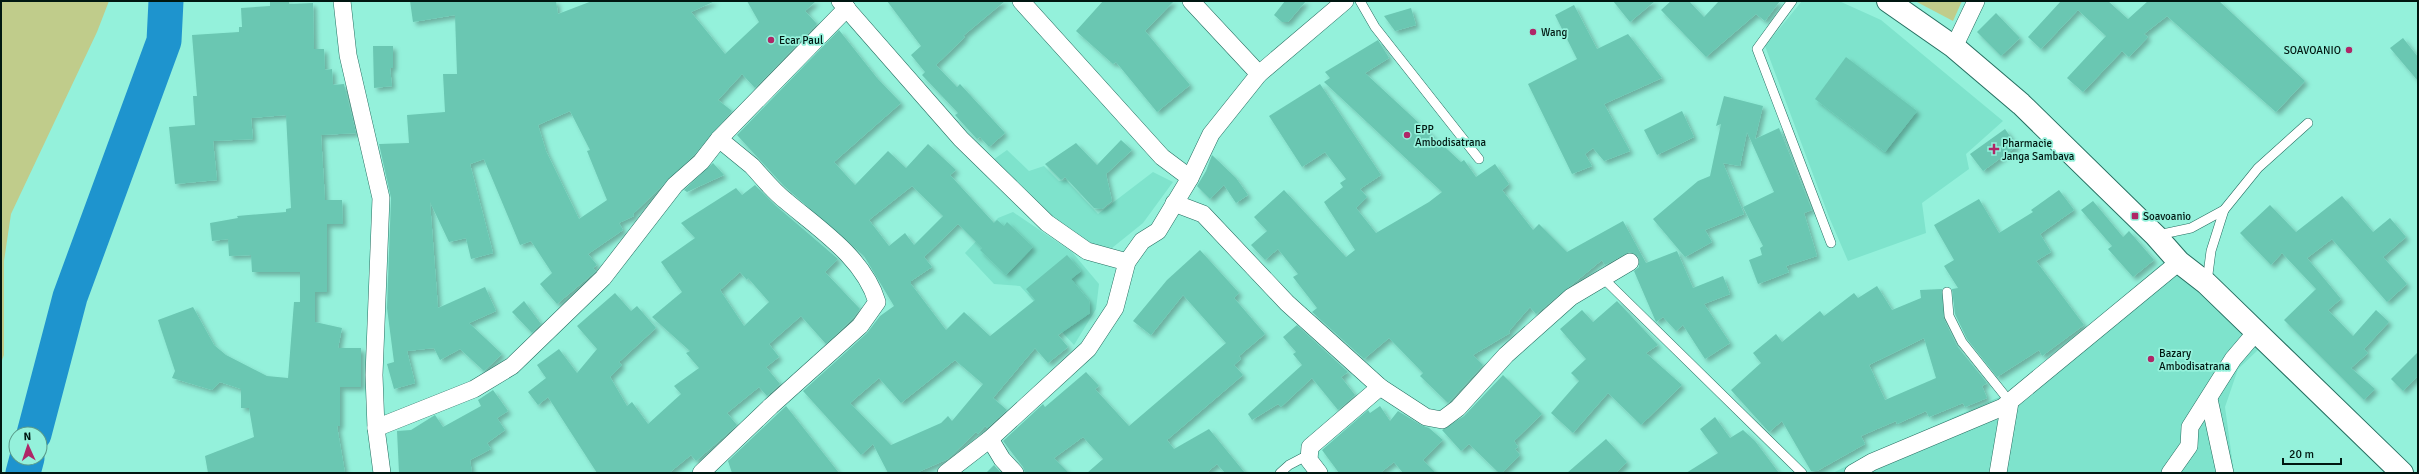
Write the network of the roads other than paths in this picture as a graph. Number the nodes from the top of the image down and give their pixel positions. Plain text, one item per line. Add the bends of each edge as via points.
1 (342, 1) edge
2 (1021, 1) edge
3 (1191, 1) edge
4 (1345, 1) edge
5 (1360, 1) edge
6 (1792, 1) edge
7 (1888, 1) edge
8 (1976, 1) edge
9 (843, 4) edge
10 (1954, 46) junction
11 (1259, 74) junction
12 (2308, 123) dead end
13 (719, 139) junction
14 (1479, 159) dead end
15 (1190, 178) junction
16 (1174, 203) junction
17 (2224, 210) junction
18 (2156, 236) junction
19 (1831, 243) dead end
20 (1127, 262) junction
21 (1630, 262) dead end
22 (2179, 262) junction
23 (1603, 278) junction
24 (2206, 283) junction
25 (1947, 292) dead end
26 (2256, 332) junction
27 (1380, 387) junction
28 (2209, 399) junction
29 (2010, 402) junction
30 (376, 428) junction
31 (990, 439) junction
32 (1310, 454) junction
33 (382, 473) edge
34 (702, 473) edge
35 (946, 473) edge
36 (1015, 473) edge
37 (1280, 473) edge
38 (1319, 473) edge
39 (1802, 473) edge
40 (1854, 473) edge
41 (1998, 473) edge
42 (2170, 473) edge
43 (2225, 473) edge
44 (2402, 473) edge

1 - 30 street via 348,56 381,198 374,375
2 - 15 street via 1162,157
3 - 11 street
4 - 11 street
5 - 14 lane via 1375,27
6 - 19 lane via 1757,48
7 - 10 main road
8 - 10 street
9 - 13 street
9 - 20 street via 961,139 1048,223 1087,251
10 - 18 main road via 2021,104
11 - 15 street via 1211,134
12 - 17 lane via 2258,168
13 - 30 street via 701,162 675,185 603,278 512,366 474,389
13 - 34 street via 750,165 785,201 832,239 874,290 877,302 860,326 771,406
15 - 16 street
16 - 20 street via 1158,231 1142,241
16 - 27 street via 1203,214 1286,303
17 - 18 lane via 2191,228
17 - 24 lane via 2211,251
18 - 22 main road
20 - 31 street via 1115,308 1088,349
21 - 23 street
22 - 24 main road
22 - 29 street
23 - 27 street via 1571,297 1506,355 1458,408 1442,420 1426,417
23 - 39 lane
24 - 26 main road
25 - 29 lane via 1949,316 1962,342
26 - 28 street via 2233,359
26 - 44 main road
27 - 32 street via 1310,447
28 - 42 street via 2190,427 2189,446
28 - 43 street
29 - 40 street via 1872,462
29 - 41 street
30 - 33 street
31 - 35 street
31 - 36 street via 1002,459
32 - 37 lane
32 - 38 street via 1309,460

